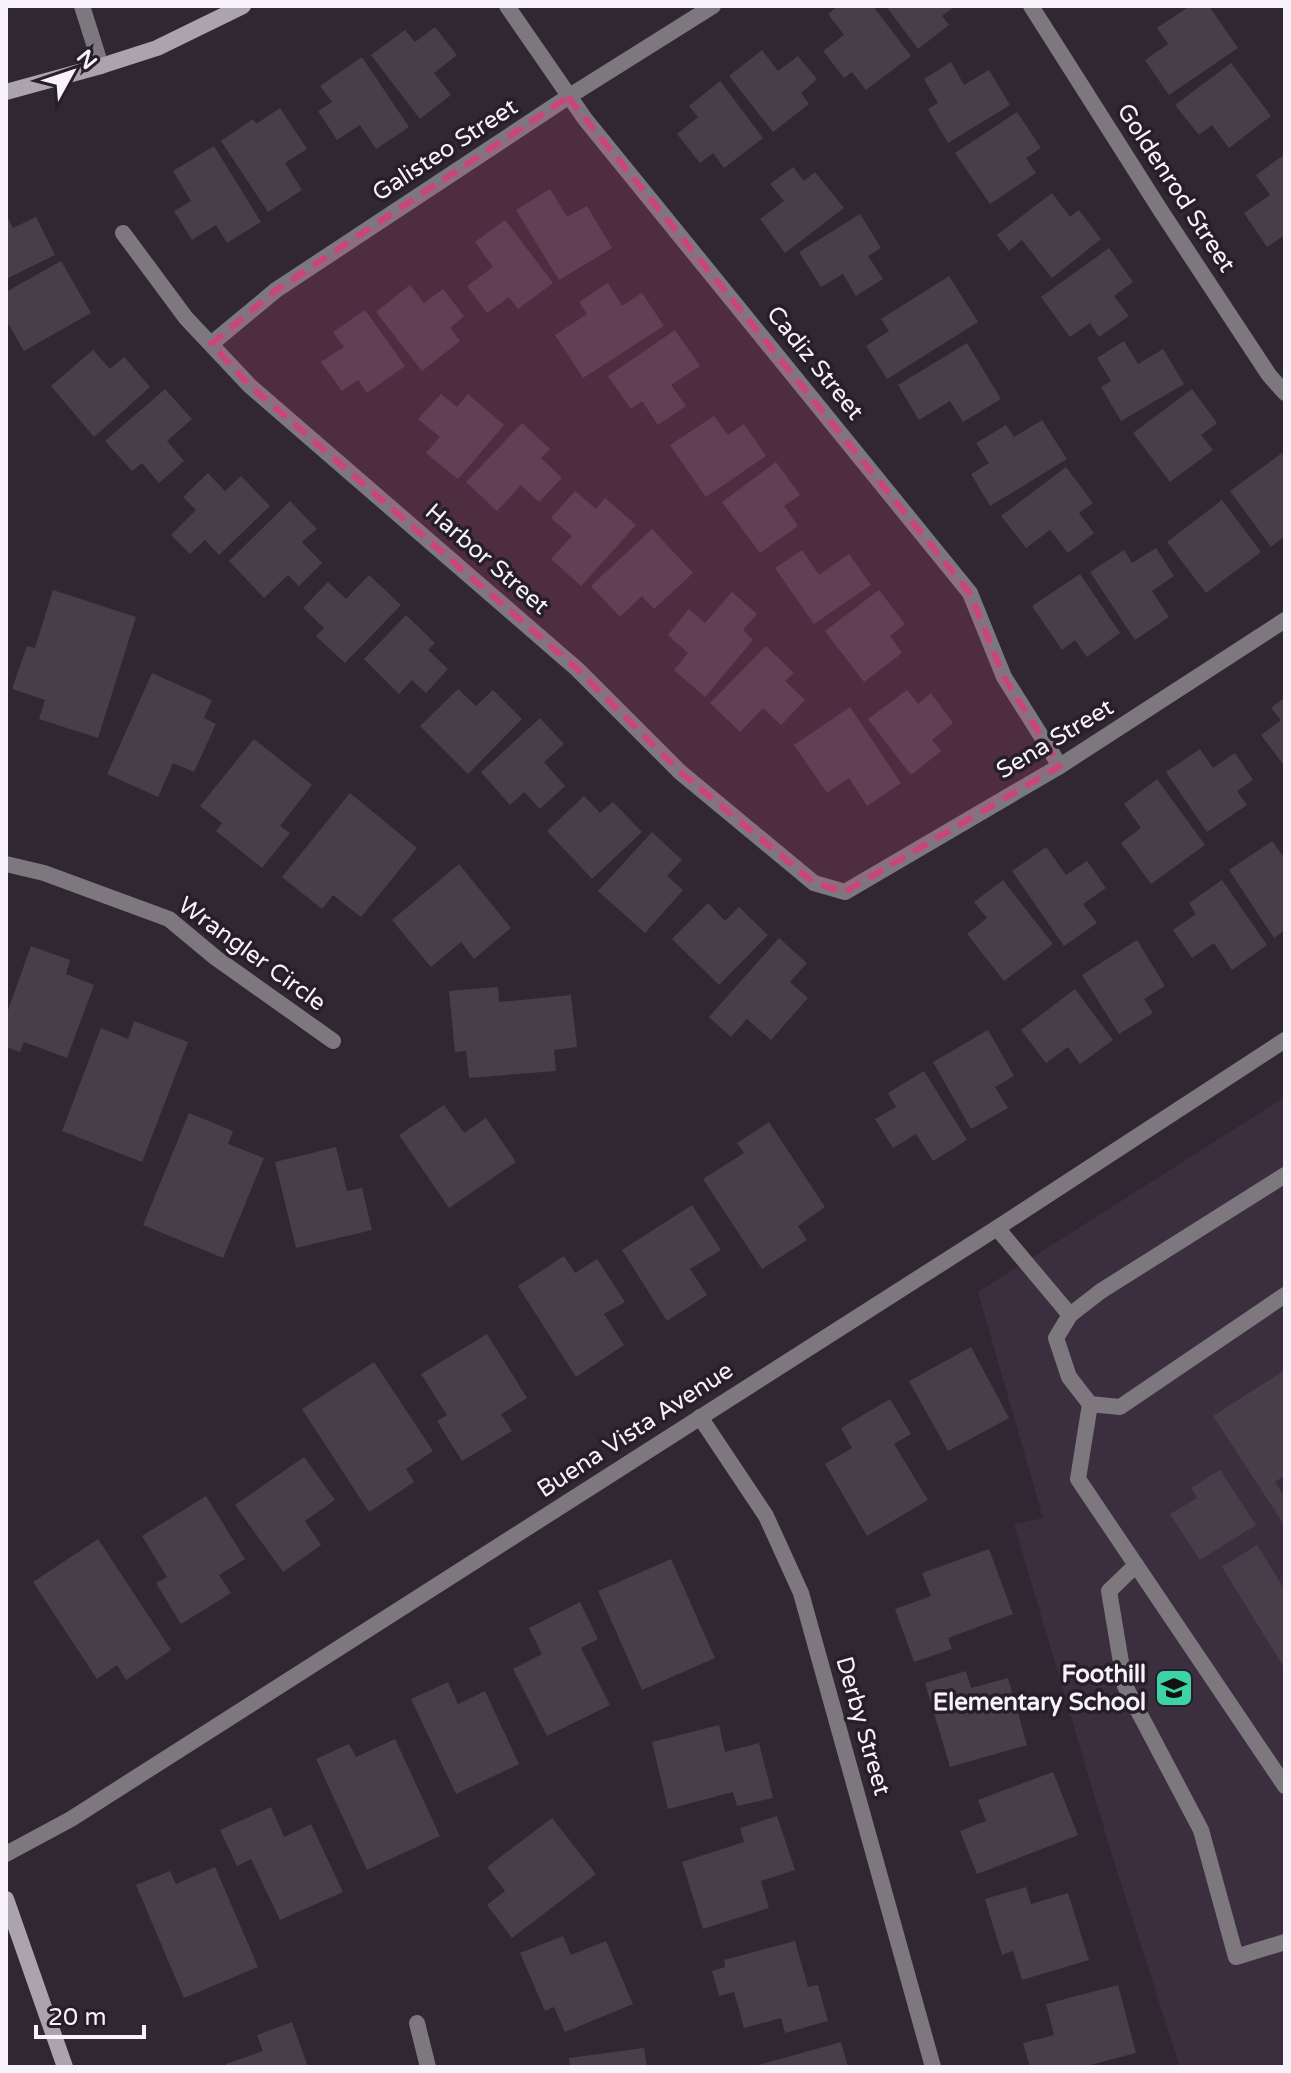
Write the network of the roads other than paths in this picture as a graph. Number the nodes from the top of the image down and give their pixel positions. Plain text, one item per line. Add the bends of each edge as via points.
1 (82, 6) edge
2 (243, 6) edge
3 (507, 6) edge
4 (713, 6) edge
5 (1031, 6) edge
6 (101, 66) junction
7 (6, 92) edge
8 (568, 97) junction
9 (123, 233) dead end
10 (211, 344) junction
11 (1285, 393) edge
12 (1285, 620) edge
13 (1060, 766) junction
14 (6, 864) edge
15 (845, 892) joint
16 (1285, 1040) edge
17 (333, 1041) dead end
18 (1285, 1175) edge
19 (997, 1228) junction
20 (1285, 1295) edge
21 (1070, 1315) junction
22 (1090, 1404) junction
23 (700, 1417) junction
24 (1136, 1565) junction
25 (1285, 1786) edge
26 (6, 1854) edge
27 (6, 1899) edge
28 (1285, 1942) edge
29 (417, 2023) dead end
30 (65, 2067) edge
31 (428, 2067) edge
32 (933, 2067) edge

1 - 6 street
2 - 6 street via 157,48
3 - 8 street, Cadiz Street
4 - 8 street, Galisteo Street
5 - 11 street, Goldenrod Street via 1177,237
6 - 7 street
8 - 10 street, Galisteo Street via 276,290
8 - 13 street, Cadiz Street via 970,593 1004,677
9 - 10 street, Harbor Street
10 - 15 street, Harbor Street via 250,386 577,669 680,772 814,883
12 - 13 street, Sena Street
13 - 15 street, Sena Street
14 - 17 street, Wrangler Circle via 169,919
16 - 19 street, Buena Vista Avenue
18 - 21 street
19 - 21 street
19 - 23 street, Buena Vista Avenue
20 - 22 street via 1120,1407
21 - 22 street via 1056,1338 1069,1377
22 - 24 street via 1078,1479
23 - 26 street, Buena Vista Avenue via 71,1819
23 - 32 street, Derby Street via 766,1516 801,1593
24 - 25 street
24 - 28 street via 1109,1591 1125,1686 1201,1830 1236,1957
27 - 30 street
29 - 31 street

